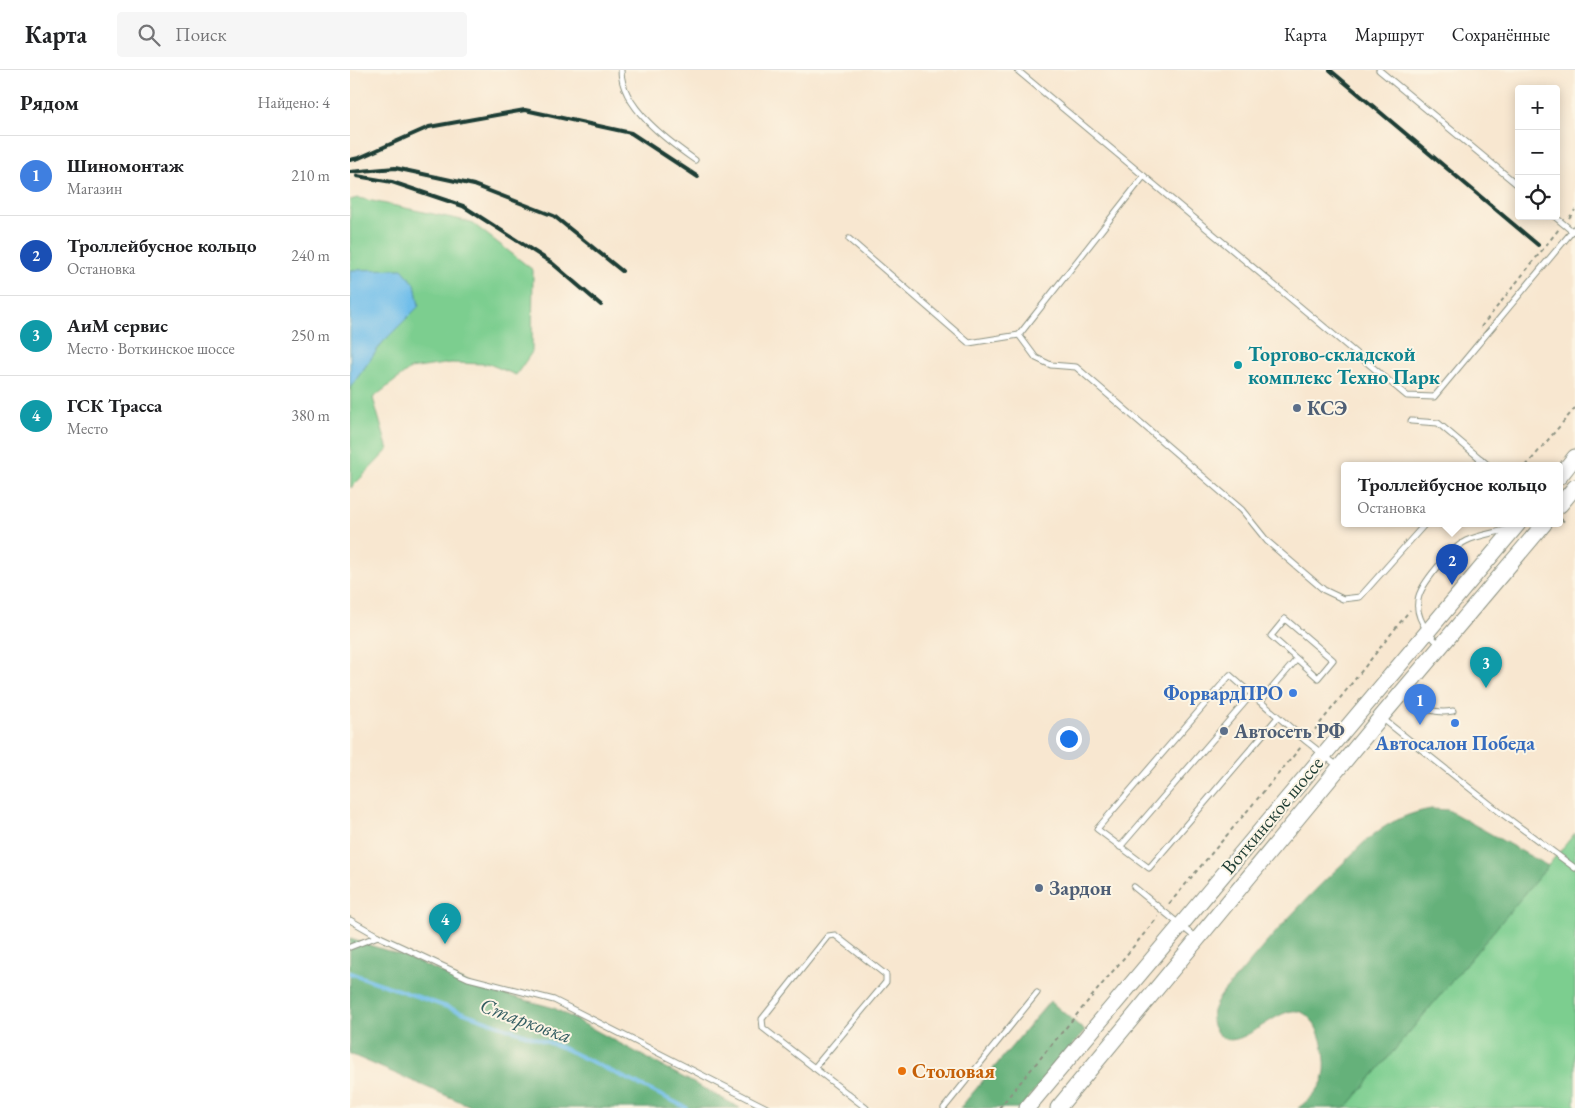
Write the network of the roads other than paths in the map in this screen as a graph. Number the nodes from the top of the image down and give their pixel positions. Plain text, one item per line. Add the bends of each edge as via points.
1 (621, 70) edge
2 (1017, 70) edge
3 (1379, 70) edge
4 (695, 160) dead end
5 (1144, 176) junction
6 (1515, 183) edge
7 (1559, 220) edge
8 (1574, 229) edge
9 (849, 239) dead end
10 (1019, 336) junction
11 (1411, 420) dead end
12 (1575, 457) edge
13 (1481, 459) junction
14 (1478, 462) edge
15 (1485, 462) edge
16 (1563, 472) edge
17 (1575, 487) edge
18 (1563, 501) edge
19 (1422, 527) edge
20 (1514, 527) edge
21 (1516, 527) edge
22 (1541, 527) edge
23 (1426, 632) junction
24 (1441, 646) junction
25 (1297, 659) junction
26 (1401, 693) junction
27 (1252, 694) junction
28 (1260, 702) junction
29 (1453, 711) dead end
30 (1278, 717) junction
31 (1381, 717) junction
32 (1323, 755) junction
33 (1339, 768) junction
34 (1120, 847) junction
35 (1575, 868) edge
36 (1134, 888) dead end
37 (350, 920) edge
38 (1181, 925) junction
39 (378, 936) junction
40 (1198, 940) junction
41 (350, 947) edge
42 (1037, 993) dead end
43 (814, 1068) junction
44 (767, 1108) edge
45 (866, 1108) edge
46 (944, 1108) edge
47 (1027, 1108) edge
48 (1058, 1108) edge

1 - 4 lane via 621,80 640,115
2 - 5 lane
3 - 6 lane
5 - 8 lane via 1407,396 1434,397
5 - 10 lane
7 - 8 lane
9 - 10 lane via 969,343
10 - 19 lane via 1036,358 1051,365 1076,367 1242,510 1267,541 1324,590 1343,599 1360,597
11 - 13 lane via 1438,423
12 - 16 main road
13 - 14 lane
13 - 15 lane
17 - 18 main road
20 - 23 lane via 1466,541 1442,562 1418,600
21 - 23 main road, Воткинское шоссе
22 - 24 main road, Воткинское шоссе
23 - 24 lane
23 - 32 main road, Воткинское шоссе
24 - 26 main road, Воткинское шоссе
25 - 25 lane via 1271,636 1285,619 1333,660 1318,678
25 - 28 lane
26 - 29 lane via 1426,709 1441,713
26 - 31 main road, Воткинское шоссе
27 - 28 lane
27 - 34 lane
27 - 34 lane via 1230,675 1097,829
28 - 30 lane
30 - 32 lane
30 - 34 lane via 1149,868
31 - 33 main road, Воткинское шоссе
31 - 35 lane via 1501,814
32 - 33 lane
32 - 38 main road, Воткинское шоссе
33 - 40 main road, Воткинское шоссе
36 - 38 lane
37 - 39 lane
38 - 40 lane
38 - 47 main road, Воткинское шоссе
39 - 41 lane
39 - 44 lane via 468,978 554,1000
40 - 48 main road, Воткинское шоссе
42 - 46 lane
43 - 43 lane via 886,982 886,975 835,935 828,936 762,1019 763,1028
43 - 45 lane

